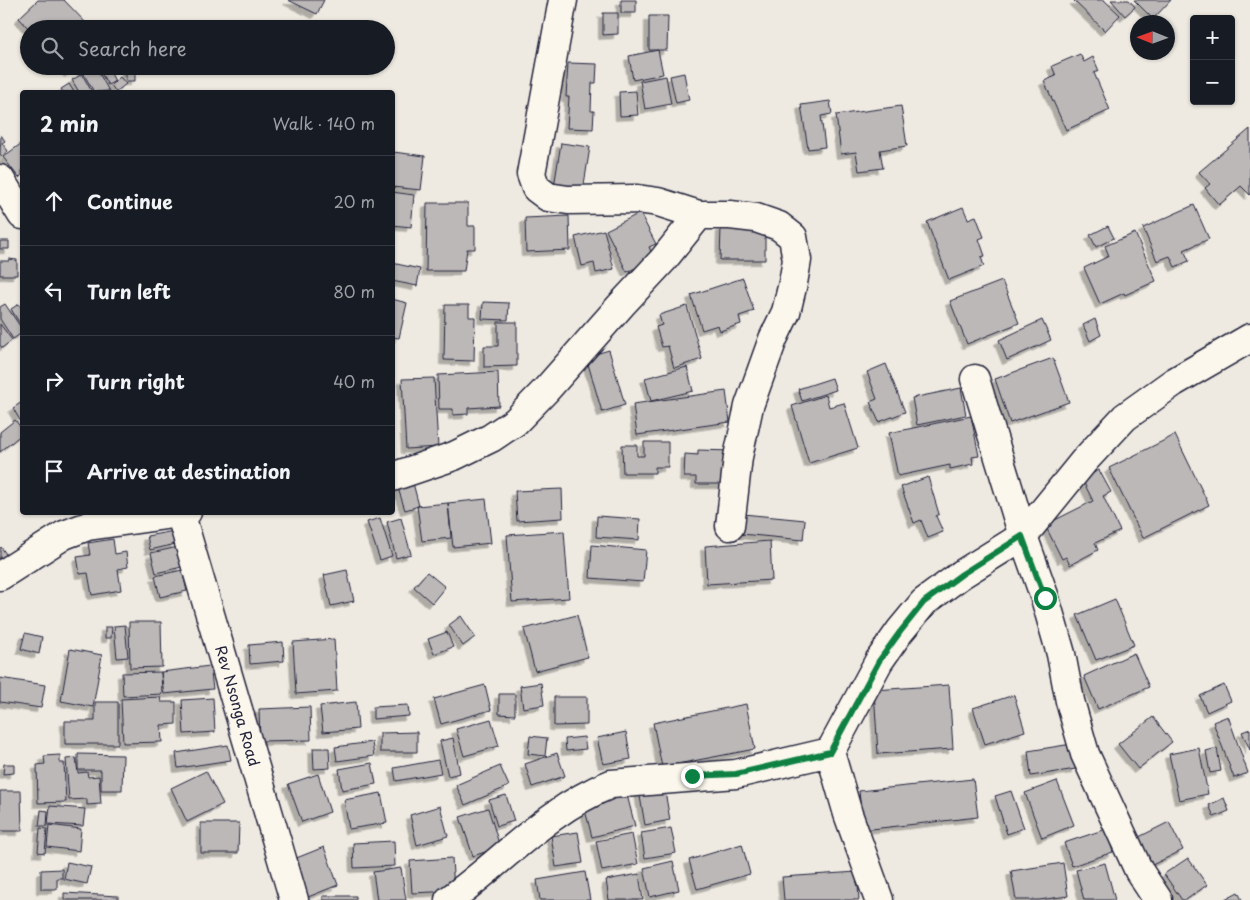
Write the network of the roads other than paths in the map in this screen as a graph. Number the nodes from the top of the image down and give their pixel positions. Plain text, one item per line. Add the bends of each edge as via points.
1 (563, 0) edge
2 (0, 179) edge
3 (20, 212) edge
4 (699, 215) junction
5 (1250, 338) edge
6 (975, 379) dead end
7 (395, 476) edge
8 (166, 515) edge
9 (181, 515) edge
10 (730, 526) dead end
11 (1022, 536) junction
12 (0, 576) edge
13 (830, 752) junction
14 (294, 900) edge
15 (449, 900) edge
16 (879, 900) edge
17 (1158, 900) edge

1 - 4 street via 531,174 536,188 548,197 644,200
2 - 3 street
4 - 7 street via 663,260 515,422 454,456
4 - 10 street via 756,218 779,226 793,237 796,260 786,312 749,406 738,456
5 - 11 street via 1174,382 1125,417
6 - 11 street
8 - 12 street via 88,526 64,535
9 - 14 street, Rev Nsonga Road
11 - 13 street via 924,602 879,661
11 - 17 street via 1045,598 1085,754 1139,871
13 - 15 street via 736,774 611,784 576,801 539,826
13 - 16 street

